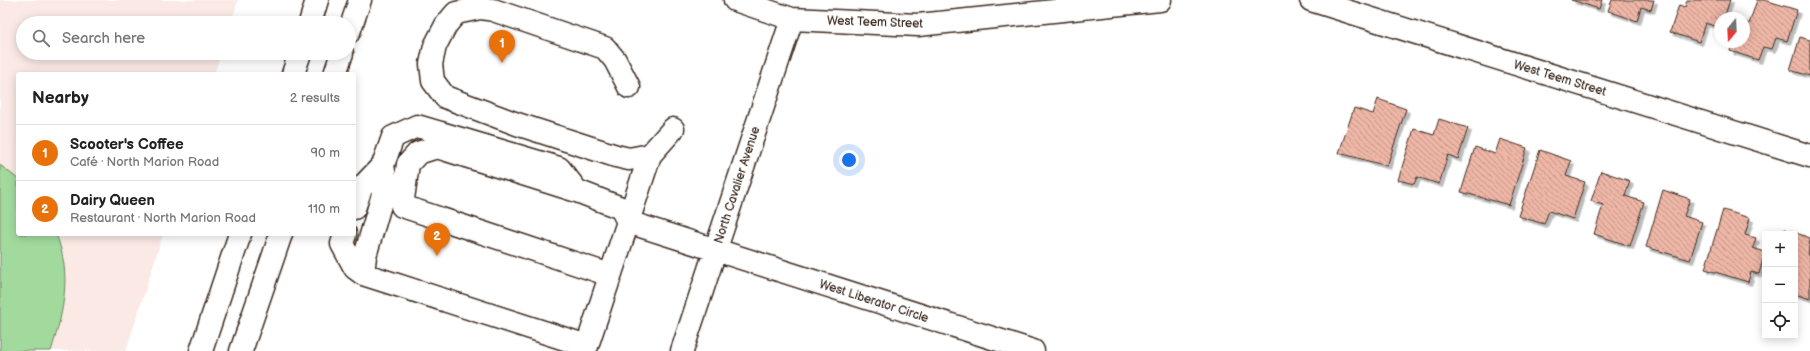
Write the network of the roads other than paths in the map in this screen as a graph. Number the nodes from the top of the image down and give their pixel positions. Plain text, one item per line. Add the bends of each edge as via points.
1 (317, 0) edge
2 (360, 0) edge
3 (735, 0) edge
4 (1160, 0) edge
5 (1311, 0) edge
6 (312, 16) edge
7 (354, 16) edge
8 (792, 18) junction
9 (298, 60) edge
10 (340, 60) edge
11 (294, 72) edge
12 (336, 72) edge
13 (629, 87) dead end
14 (673, 129) dead end
15 (650, 155) junction
16 (1810, 156) edge
17 (383, 165) junction
18 (577, 191) junction
19 (356, 202) edge
20 (628, 222) junction
21 (239, 236) edge
22 (279, 236) edge
23 (344, 236) edge
24 (715, 250) junction
25 (363, 274) junction
26 (610, 275) junction
27 (201, 351) edge
28 (242, 351) edge
29 (682, 351) edge
30 (1033, 351) edge

1 - 6 street
2 - 7 street
3 - 8 street, West Teem Street
4 - 8 street, West Teem Street via 918,25
5 - 16 street, West Teem Street
8 - 24 street, North Cavalier Avenue
9 - 11 street
10 - 12 street
13 - 15 street via 615,60 605,48 493,10 480,8 456,13 435,46 431,64 433,81 445,97 454,101 616,156 629,159
14 - 15 street
15 - 20 street
17 - 18 street via 393,138 417,126 559,168
17 - 19 street via 361,188
17 - 25 street via 386,184 365,256
18 - 20 street via 621,208
18 - 26 street via 437,147 418,153 408,164 402,206
20 - 24 street, West Liberator Circle
20 - 26 street
21 - 27 street
22 - 28 street
23 - 25 street via 342,244 355,268
24 - 29 street, North Cavalier Avenue
24 - 30 street, West Liberator Circle
25 - 26 street via 587,346

